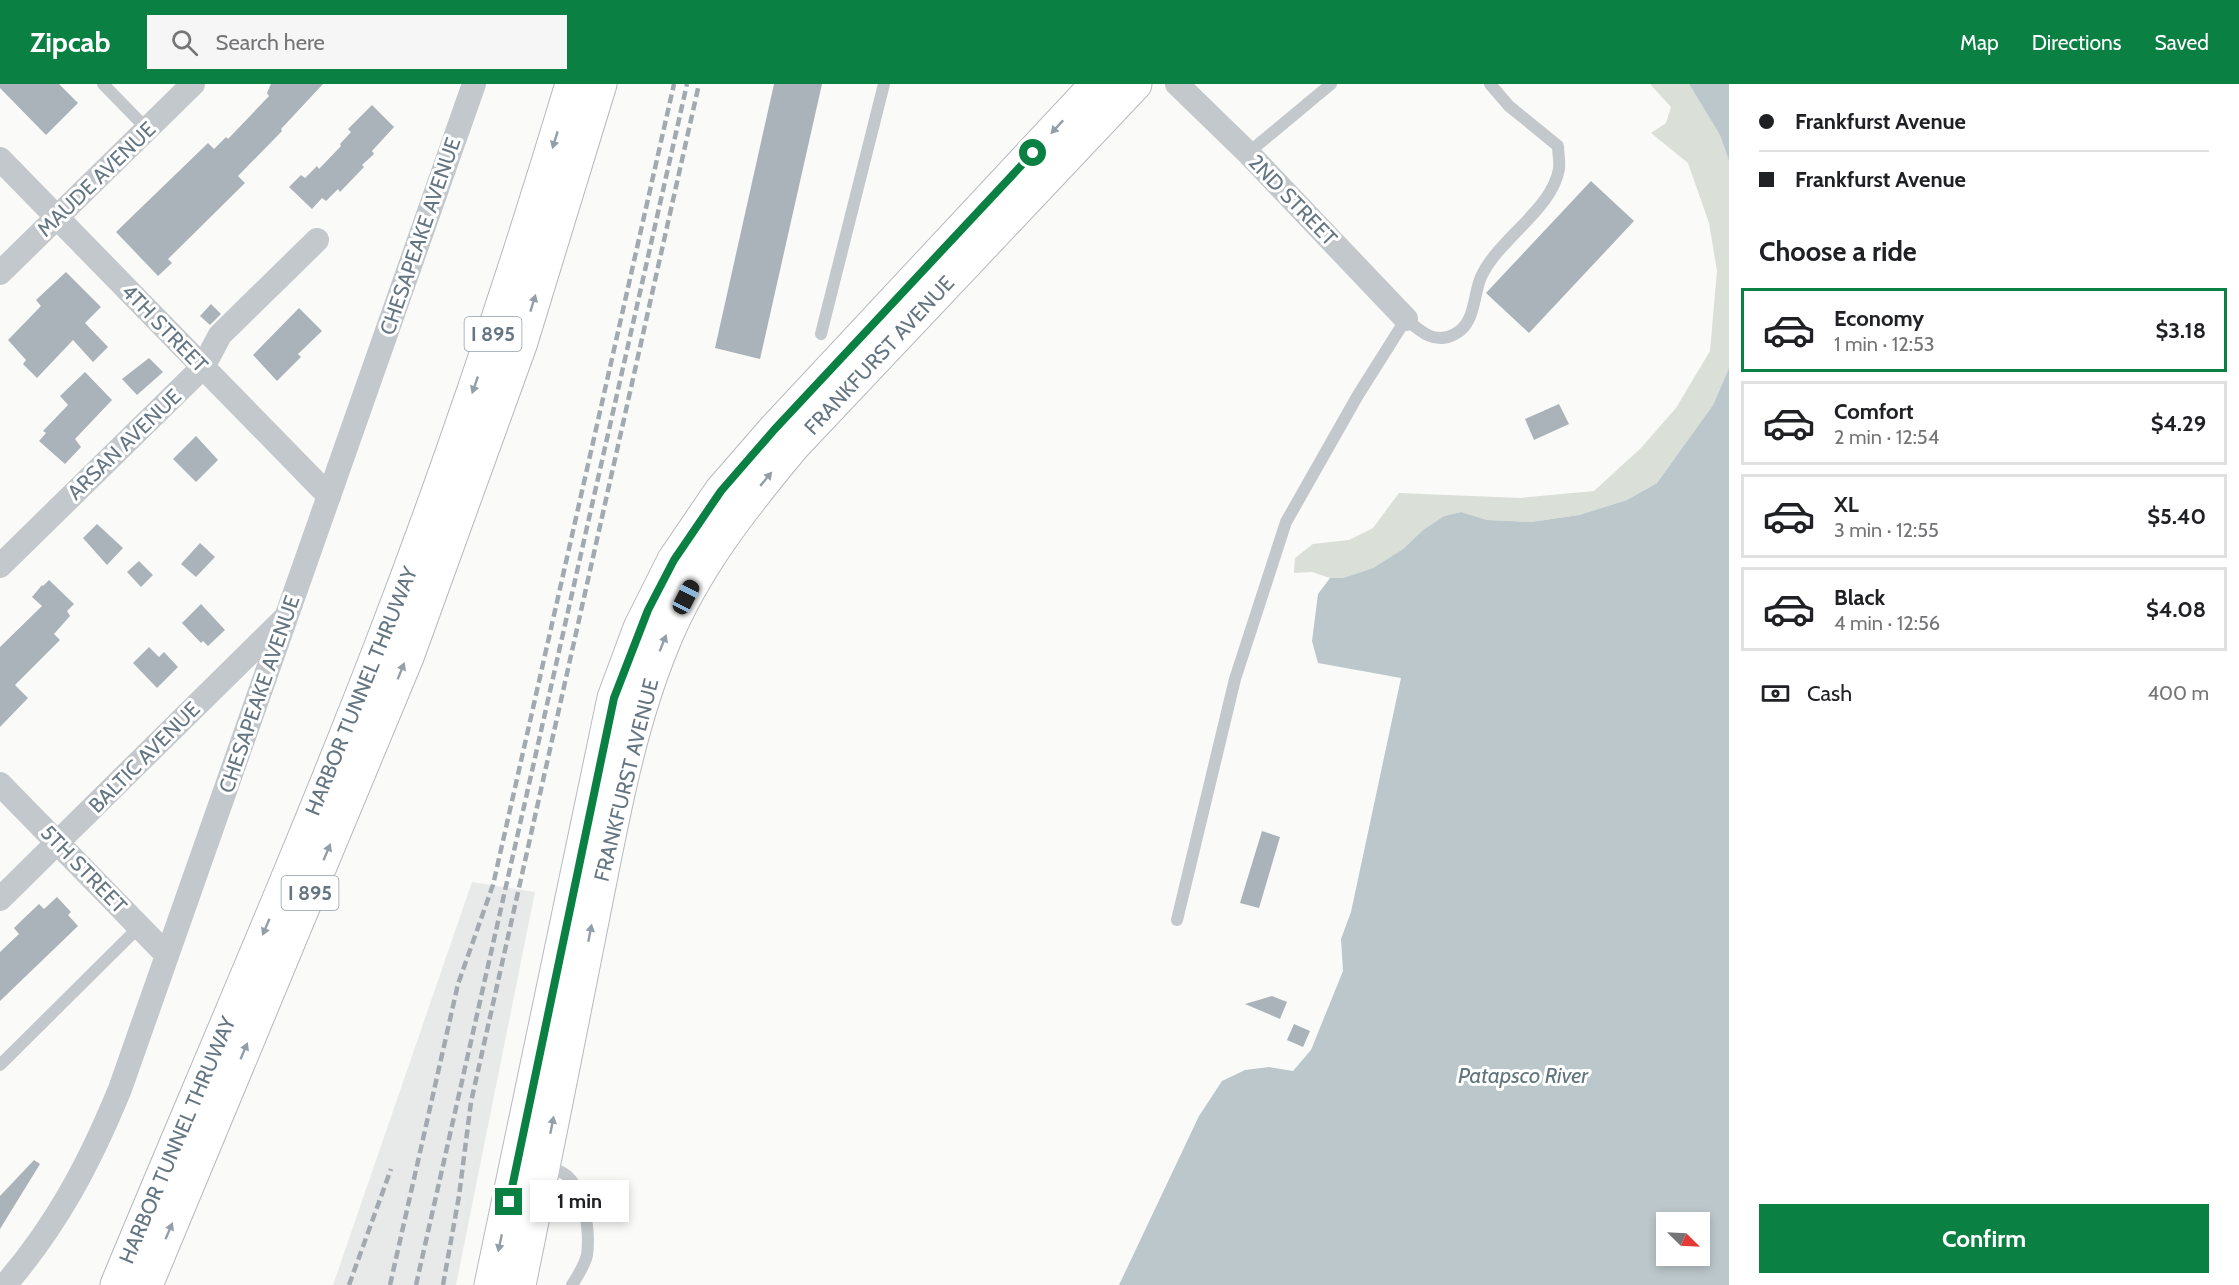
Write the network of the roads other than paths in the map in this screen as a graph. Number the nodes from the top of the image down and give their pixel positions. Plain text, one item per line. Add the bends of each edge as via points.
1 (102, 84) edge
2 (193, 84) edge
3 (474, 84) edge
4 (572, 84) edge
5 (600, 84) edge
6 (884, 84) edge
7 (1097, 84) edge
8 (1135, 84) edge
9 (1177, 84) edge
10 (1331, 84) edge
11 (1490, 84) edge
12 (147, 129) junction
13 (1248, 153) junction
14 (0, 159) edge
15 (57, 218) junction
16 (317, 240) dead end
17 (0, 273) edge
18 (1406, 319) junction
19 (821, 334) dead end
20 (203, 367) junction
21 (329, 496) junction
22 (0, 566) edge
23 (288, 615) junction
24 (0, 783) edge
25 (57, 842) junction
26 (0, 899) edge
27 (1177, 920) dead end
28 (140, 927) junction
29 (167, 955) junction
30 (0, 1065) edge
31 (530, 1163) junction
32 (5, 1285) edge
33 (117, 1285) edge
34 (146, 1285) edge
35 (491, 1285) edge
36 (519, 1285) edge
37 (572, 1285) edge

1 - 12 lane
2 - 12 street, MAUDE AVENUE
3 - 21 street, CHESAPEAKE AVENUE
4 -> 33 main road, HARBOR TUNNEL THRUWAY / I 895 via 492,337 384,638
34 -> 5 main road, HARBOR TUNNEL THRUWAY / I 895 via 411,646 520,345
6 - 19 lane
7 -> 31 main road, FRANKFURST AVENUE via 774,430 721,491 674,560 640,628 614,698
31 -> 8 main road, FRANKFURST AVENUE via 639,707 664,640 696,576 741,508 794,446
9 - 13 street, 2ND STREET
10 - 13 lane
11 - 18 lane via 1509,106 1558,146 1559,168 1553,187 1490,259 1479,280 1475,304 1458,333 1435,339
12 - 15 street, MAUDE AVENUE
13 - 18 street, 2ND STREET
14 - 15 street, 4TH STREET
15 - 17 street, MAUDE AVENUE
15 - 20 street, 4TH STREET
16 - 20 street, ARSAN AVENUE via 220,335
18 - 27 lane via 1286,522 1235,679
20 - 21 street, 4TH STREET
20 - 22 street, ARSAN AVENUE
21 - 23 street, CHESAPEAKE AVENUE
23 - 25 street, BALTIC AVENUE
23 - 29 street, CHESAPEAKE AVENUE
24 - 25 street, 5TH STREET
25 - 26 street, BALTIC AVENUE
25 - 28 street, 5TH STREET
28 - 29 street, 5TH STREET
28 - 30 lane
29 - 32 street, CHESAPEAKE AVENUE via 120,1089 79,1181 55,1220
31 -> 35 main road, FRANKFURST AVENUE
31 - 36 main road, FRANKFURST AVENUE
31 - 37 lane via 557,1169 570,1179 585,1208 587,1256

